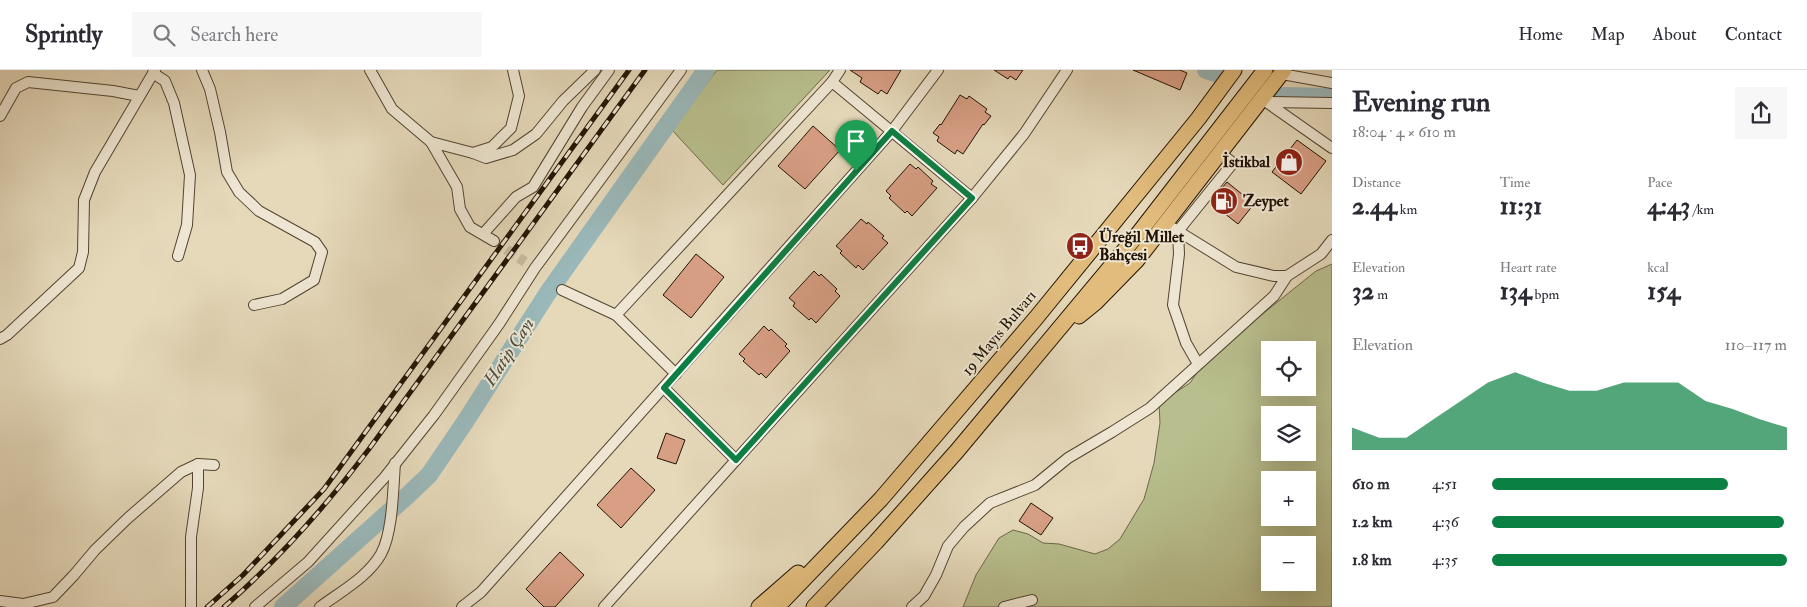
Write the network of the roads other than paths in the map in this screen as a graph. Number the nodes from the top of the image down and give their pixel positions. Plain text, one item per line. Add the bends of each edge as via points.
1 (202, 70) edge
2 (370, 70) edge
3 (513, 70) edge
4 (595, 70) edge
5 (609, 70) edge
6 (682, 70) edge
7 (840, 70) edge
8 (938, 70) edge
9 (1067, 70) edge
10 (1234, 70) edge
11 (1265, 70) edge
12 (154, 72) edge
13 (1283, 72) edge
14 (832, 82) junction
15 (1332, 83) edge
16 (139, 96) junction
17 (1264, 101) junction
18 (1332, 103) edge
19 (2, 110) edge
20 (1231, 115) junction
21 (892, 131) junction
22 (1230, 140) junction
23 (432, 142) junction
24 (1332, 148) edge
25 (473, 153) junction
26 (972, 198) junction
27 (1172, 228) junction
28 (483, 234) junction
29 (1332, 240) edge
30 (494, 241) tunnel mouth
31 (178, 256) dead end
32 (525, 262) tunnel mouth
33 (535, 268) junction
34 (1287, 276) junction
35 (562, 290) dead end
36 (254, 305) dead end
37 (616, 316) junction
38 (0, 339) edge
39 (1050, 339) junction
40 (1198, 364) junction
41 (676, 374) junction
42 (664, 388) junction
43 (736, 460) junction
44 (198, 464) junction
45 (395, 464) junction
46 (214, 466) dead end
47 (881, 499) junction
48 (876, 542) junction
49 (0, 600) edge
50 (1032, 600) dead end
51 (191, 607) edge
52 (255, 607) edge
53 (320, 607) edge
54 (462, 607) edge
55 (604, 607) edge
56 (759, 607) edge
57 (777, 607) edge
58 (814, 607) edge
59 (822, 607) edge
60 (912, 607) edge
61 (1004, 607) edge

1 - 36 street via 210,89 227,172 239,192 259,211 315,242 322,252 314,280 282,299
2 - 23 street via 392,109
3 - 25 street via 520,96 511,128 492,147
4 - 25 street via 563,101 536,134 514,150 486,158
5 - 28 street via 533,187 516,197
6 - 33 street
7 - 14 street
8 - 21 street
9 - 26 street via 1024,134
10 - 47 highway, 19 Mayıs Bulvarı via 1036,318
11 - 20 highway
12 - 16 street
12 - 31 street via 165,81 174,103 190,175 187,226
13 - 15 street
13 - 17 highway
14 - 21 street
14 - 37 street
16 - 19 street via 28,82 16,88
16 - 38 street via 95,172 84,200 79,268
17 - 18 street
17 - 22 highway
17 - 24 street
20 - 22 highway
20 - 39 highway
21 - 26 street
21 - 41 street
22 - 27 highway
23 - 25 street
23 - 28 street via 457,187 460,209 470,227
26 - 43 street
27 - 34 street via 1236,267
27 - 39 highway via 1095,303
27 - 40 street via 1179,254 1173,305 1186,343
28 - 30 street
29 - 34 street via 1321,254
32 - 33 street
33 - 45 street via 445,400
34 - 40 street via 1274,296
35 - 37 street
37 - 41 street
39 - 48 highway
40 - 60 street via 1150,408 1068,458 1035,485 990,503 948,546 924,596
41 - 42 street
42 - 43 street
42 - 54 street via 481,592
43 - 55 street
44 - 46 street
44 - 49 street via 181,472 128,518 53,597 23,604
44 - 51 street via 191,537
45 - 52 street via 308,562
45 - 53 street via 388,533 380,554 366,572
47 - 56 highway
47 - 57 highway, 19 Mayıs Bulvarı
48 - 58 highway
48 - 59 highway
50 - 61 street

